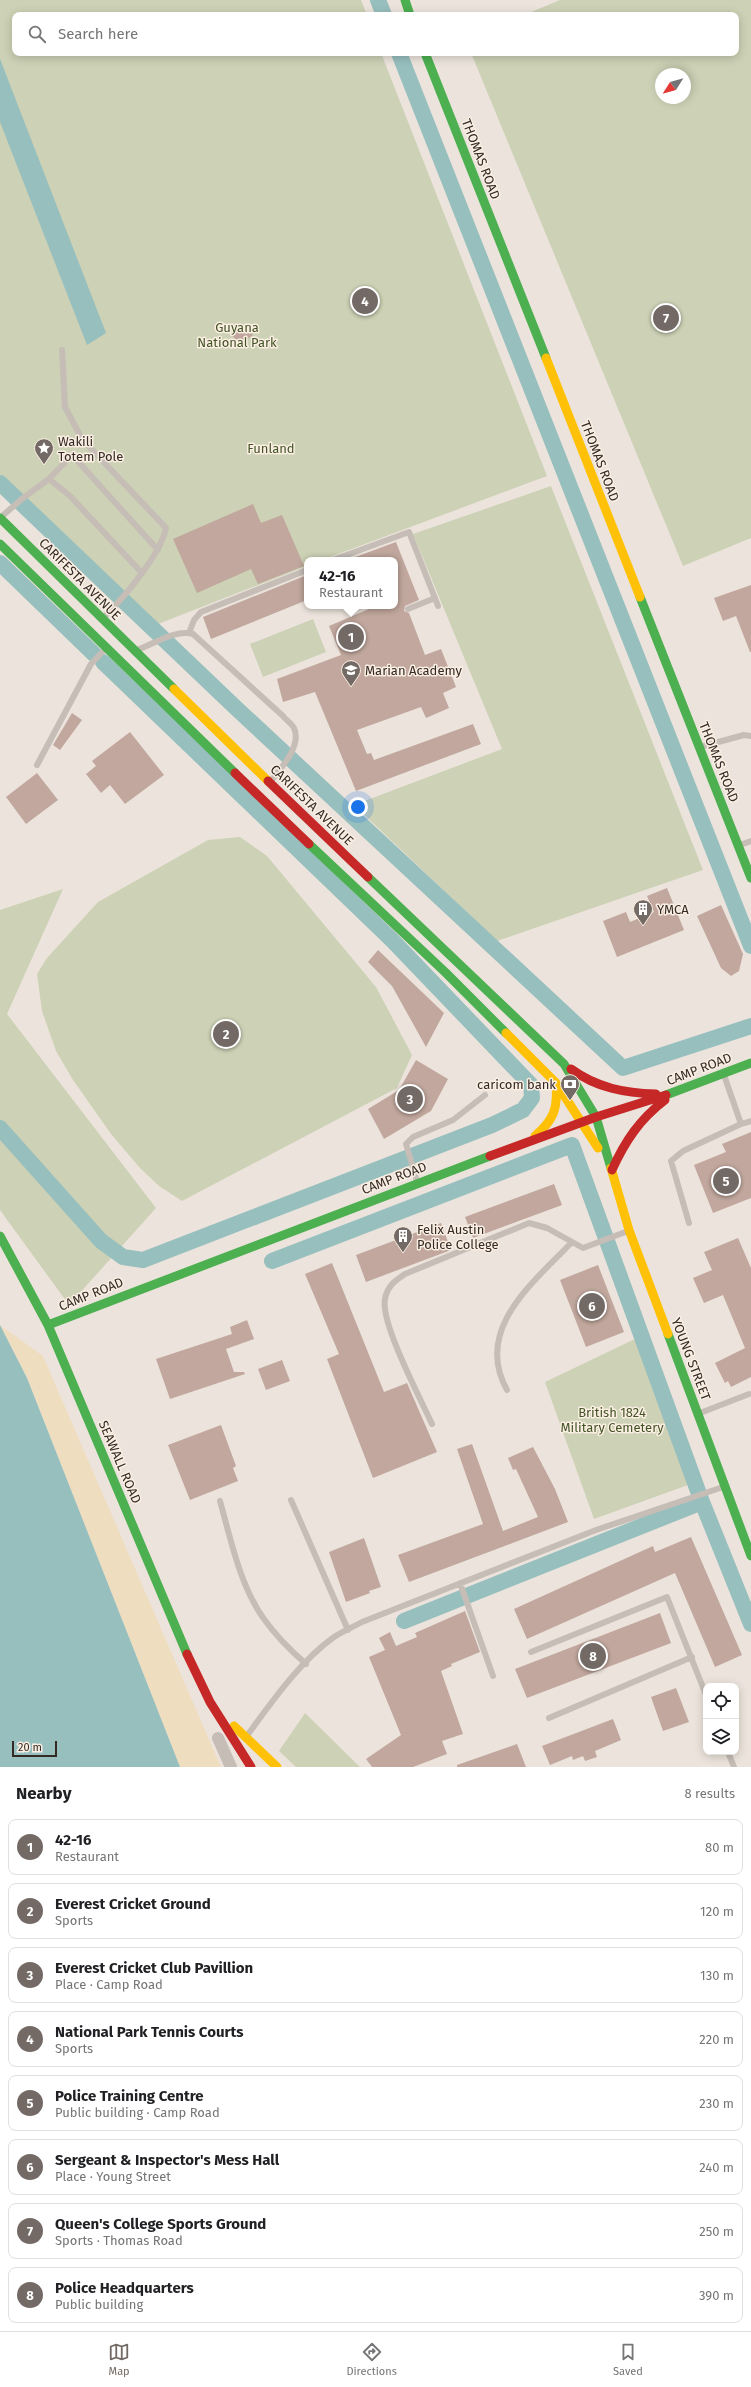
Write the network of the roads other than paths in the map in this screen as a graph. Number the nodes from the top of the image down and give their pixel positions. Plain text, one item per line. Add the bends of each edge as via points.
1 (404, 0) edge
2 (409, 12) edge
3 (426, 56) edge
4 (62, 350) dead end
5 (49, 479) junction
6 (0, 518) edge
7 (0, 544) edge
8 (158, 550) junction
9 (341, 557) edge
10 (304, 571) edge
11 (141, 572) junction
12 (435, 598) junction
13 (438, 606) dead end
14 (408, 609) dead end
15 (102, 619) junction
16 (189, 633) junction
17 (107, 647) junction
18 (134, 650) junction
19 (751, 736) edge
20 (698, 748) junction
21 (37, 766) dead end
22 (270, 783) junction
23 (751, 841) edge
24 (738, 846) junction
25 (751, 878) edge
26 (751, 1063) edge
27 (564, 1064) junction
28 (724, 1074) junction
29 (556, 1083) junction
30 (674, 1093) junction
31 (485, 1095) dead end
32 (596, 1117) junction
33 (751, 1121) edge
34 (583, 1122) junction
35 (741, 1124) junction
36 (529, 1142) junction
37 (612, 1170) junction
38 (418, 1183) junction
39 (689, 1223) dead end
40 (630, 1230) junction
41 (0, 1236) edge
42 (572, 1242) junction
43 (48, 1325) junction
44 (507, 1390) dead end
45 (749, 1394) dead end
46 (698, 1414) junction
47 (432, 1424) dead end
48 (725, 1487) junction
49 (291, 1500) dead end
50 (220, 1501) dead end
51 (751, 1556) edge
52 (460, 1583) junction
53 (348, 1630) junction
54 (531, 1652) dead end
55 (692, 1657) junction
56 (306, 1664) junction
57 (493, 1676) dead end
58 (703, 1687) edge
59 (210, 1702) junction
60 (549, 1718) dead end
61 (218, 1738) dead end
62 (245, 1738) junction
63 (729, 1755) edge
64 (231, 1767) edge
65 (251, 1767) edge
66 (277, 1767) edge
67 (734, 1767) edge

1 - 2 main road
3 - 20 main road, THOMAS ROAD
4 - 8 lane via 65,407 82,439 166,528 164,542
5 - 6 lane
5 - 8 lane via 73,456
5 - 11 lane via 70,496
6 - 15 main road, CARIFESTA AVENUE
7 - 17 main road
8 - 11 lane
9 - 12 lane via 410,532
10 - 16 lane via 201,612 194,620
11 - 15 lane via 125,596
12 - 13 lane
12 - 14 lane
15 - 18 main road, CARIFESTA AVENUE
16 - 18 lane via 169,636
16 - 22 lane via 293,728 296,736 291,753
17 - 21 lane via 92,664
17 - 29 main road via 259,797 445,972
18 - 22 main road, CARIFESTA AVENUE
19 - 20 lane via 744,735
20 - 24 main road, THOMAS ROAD
22 - 27 main road, CARIFESTA AVENUE
23 - 24 lane
24 - 25 main road, THOMAS ROAD
26 - 28 main road, CAMP ROAD
27 - 30 main road via 585,1081 604,1087 637,1094
27 - 32 main road, CARIFESTA AVENUE
28 - 30 main road, CAMP ROAD
28 - 35 lane
29 - 34 main road
29 - 36 main road via 557,1111 548,1126
30 - 32 main road, CAMP ROAD
30 - 37 main road via 648,1112 629,1133
31 - 38 lane via 453,1120 413,1137 406,1144
32 - 34 main road, CAMP ROAD
32 - 37 main road, YOUNG STREET
33 - 35 lane
34 - 36 main road, CAMP ROAD
34 - 37 main road, YOUNG STREET
35 - 39 lane via 683,1151 671,1161
36 - 38 main road, CAMP ROAD
37 - 40 main road, YOUNG STREET
38 - 43 main road, CAMP ROAD
40 - 42 lane via 583,1248
40 - 46 main road, YOUNG STREET
41 - 43 main road, SEAWALL ROAD
42 - 44 lane via 542,1273 504,1321 497,1342 496,1361 498,1374
42 - 47 lane via 548,1228 529,1223 405,1274 387,1289 384,1310 388,1324
43 - 59 main road, SEAWALL ROAD via 183,1645
45 - 46 lane
46 - 48 main road, YOUNG STREET
48 - 51 main road, YOUNG STREET
48 - 52 lane via 596,1530
49 - 53 lane
50 - 56 lane via 247,1587 263,1618 282,1642
52 - 53 lane via 394,1608
52 - 57 lane
53 - 56 lane via 335,1637
54 - 55 lane via 667,1597
55 - 58 lane
55 - 60 lane
56 - 62 lane via 273,1699
59 - 62 main road, SEAWALL ROAD
59 - 65 main road, SEAWALL ROAD
61 - 64 street
62 - 66 main road, SEAWALL ROAD
63 - 67 lane

